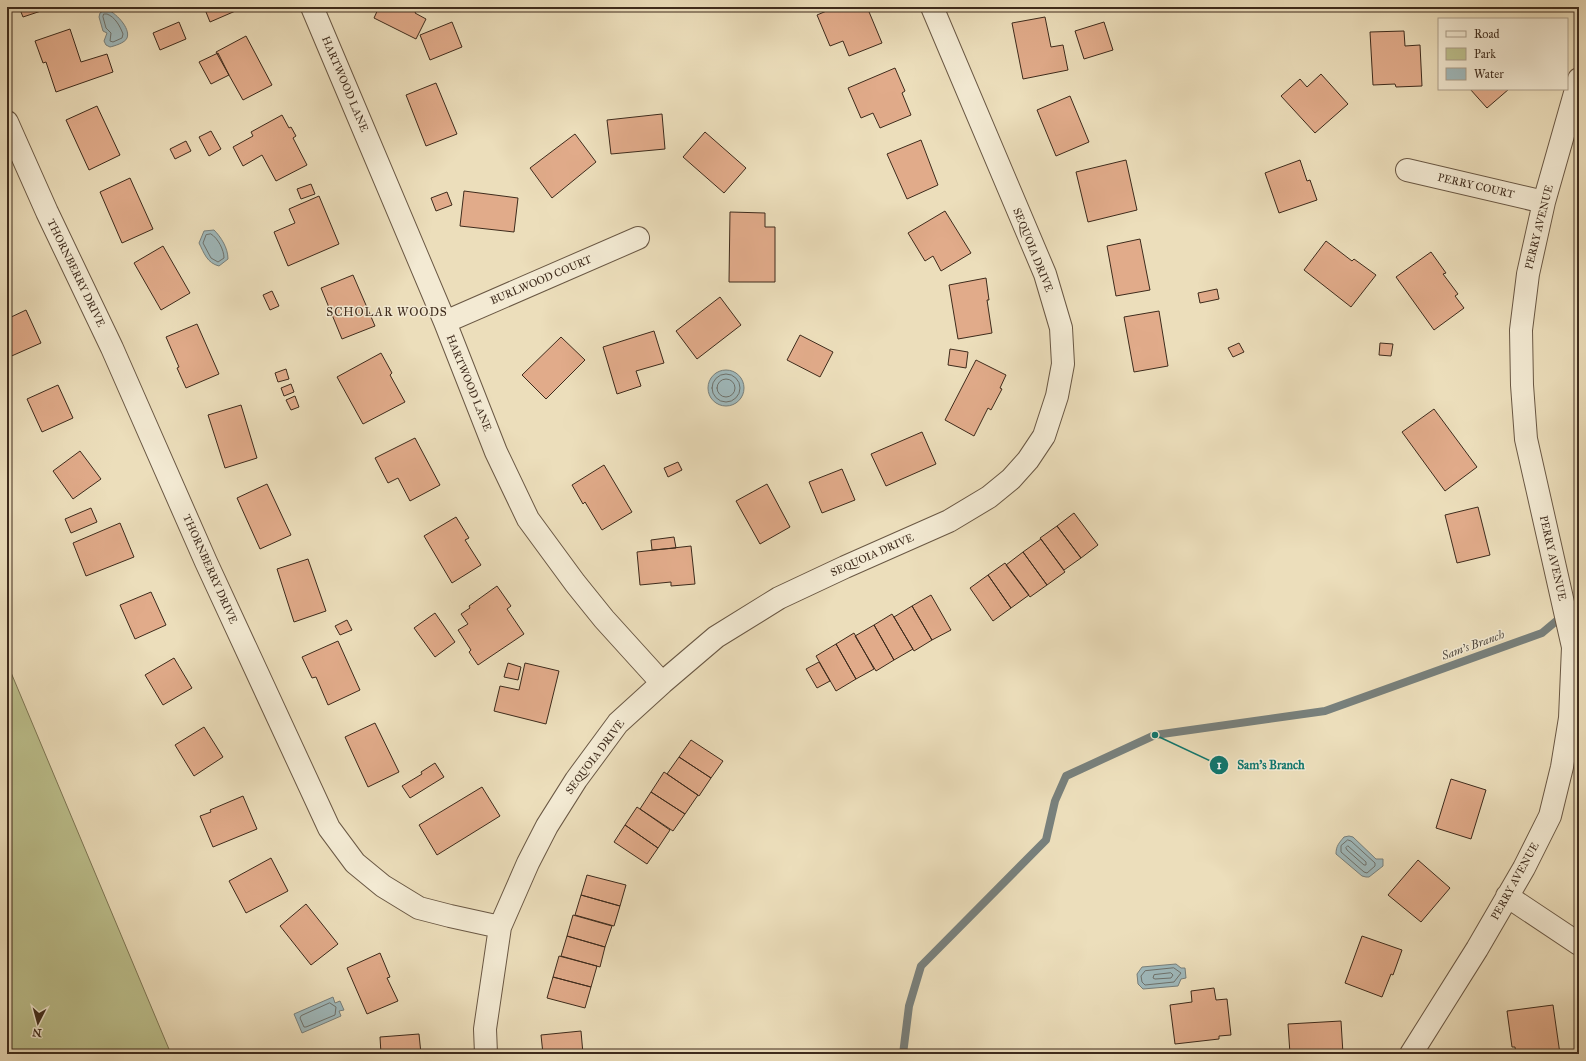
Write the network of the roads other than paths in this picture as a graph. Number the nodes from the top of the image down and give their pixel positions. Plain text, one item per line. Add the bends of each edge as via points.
1 (312, 7) edge
2 (932, 7) edge
3 (1579, 79) edge
4 (7, 122) edge
5 (1407, 170) dead end
6 (1544, 202) junction
7 (638, 238) dead end
8 (445, 322) junction
9 (1576, 647) edge
10 (662, 683) junction
11 (1507, 896) junction
12 (500, 927) junction
13 (1579, 944) edge
14 (486, 1054) edge
15 (1411, 1054) edge

1 - 8 street, HARTWOOD LANE
2 - 10 street, SEQUOIA DRIVE via 1045,274 1061,328 1063,364 1058,396 1044,436 1011,479 988,498 949,521 779,598 716,638
3 - 6 street, PERRY AVENUE
4 - 12 street, THORNBERRY DRIVE via 329,828 355,863 383,886 419,908
5 - 6 street, PERRY COURT
6 - 9 street, PERRY AVENUE via 1528,274 1521,330 1522,385 1526,439
7 - 8 street, BURLWOOD COURT
8 - 10 street, HARTWOOD LANE via 496,452 528,519 604,619
9 - 11 street, PERRY AVENUE via 1570,718 1550,816
10 - 12 street, SEQUOIA DRIVE via 618,723 576,780 547,826
11 - 13 street
11 - 15 street, PERRY AVENUE
12 - 14 street, SEQUOIA DRIVE via 485,1029

